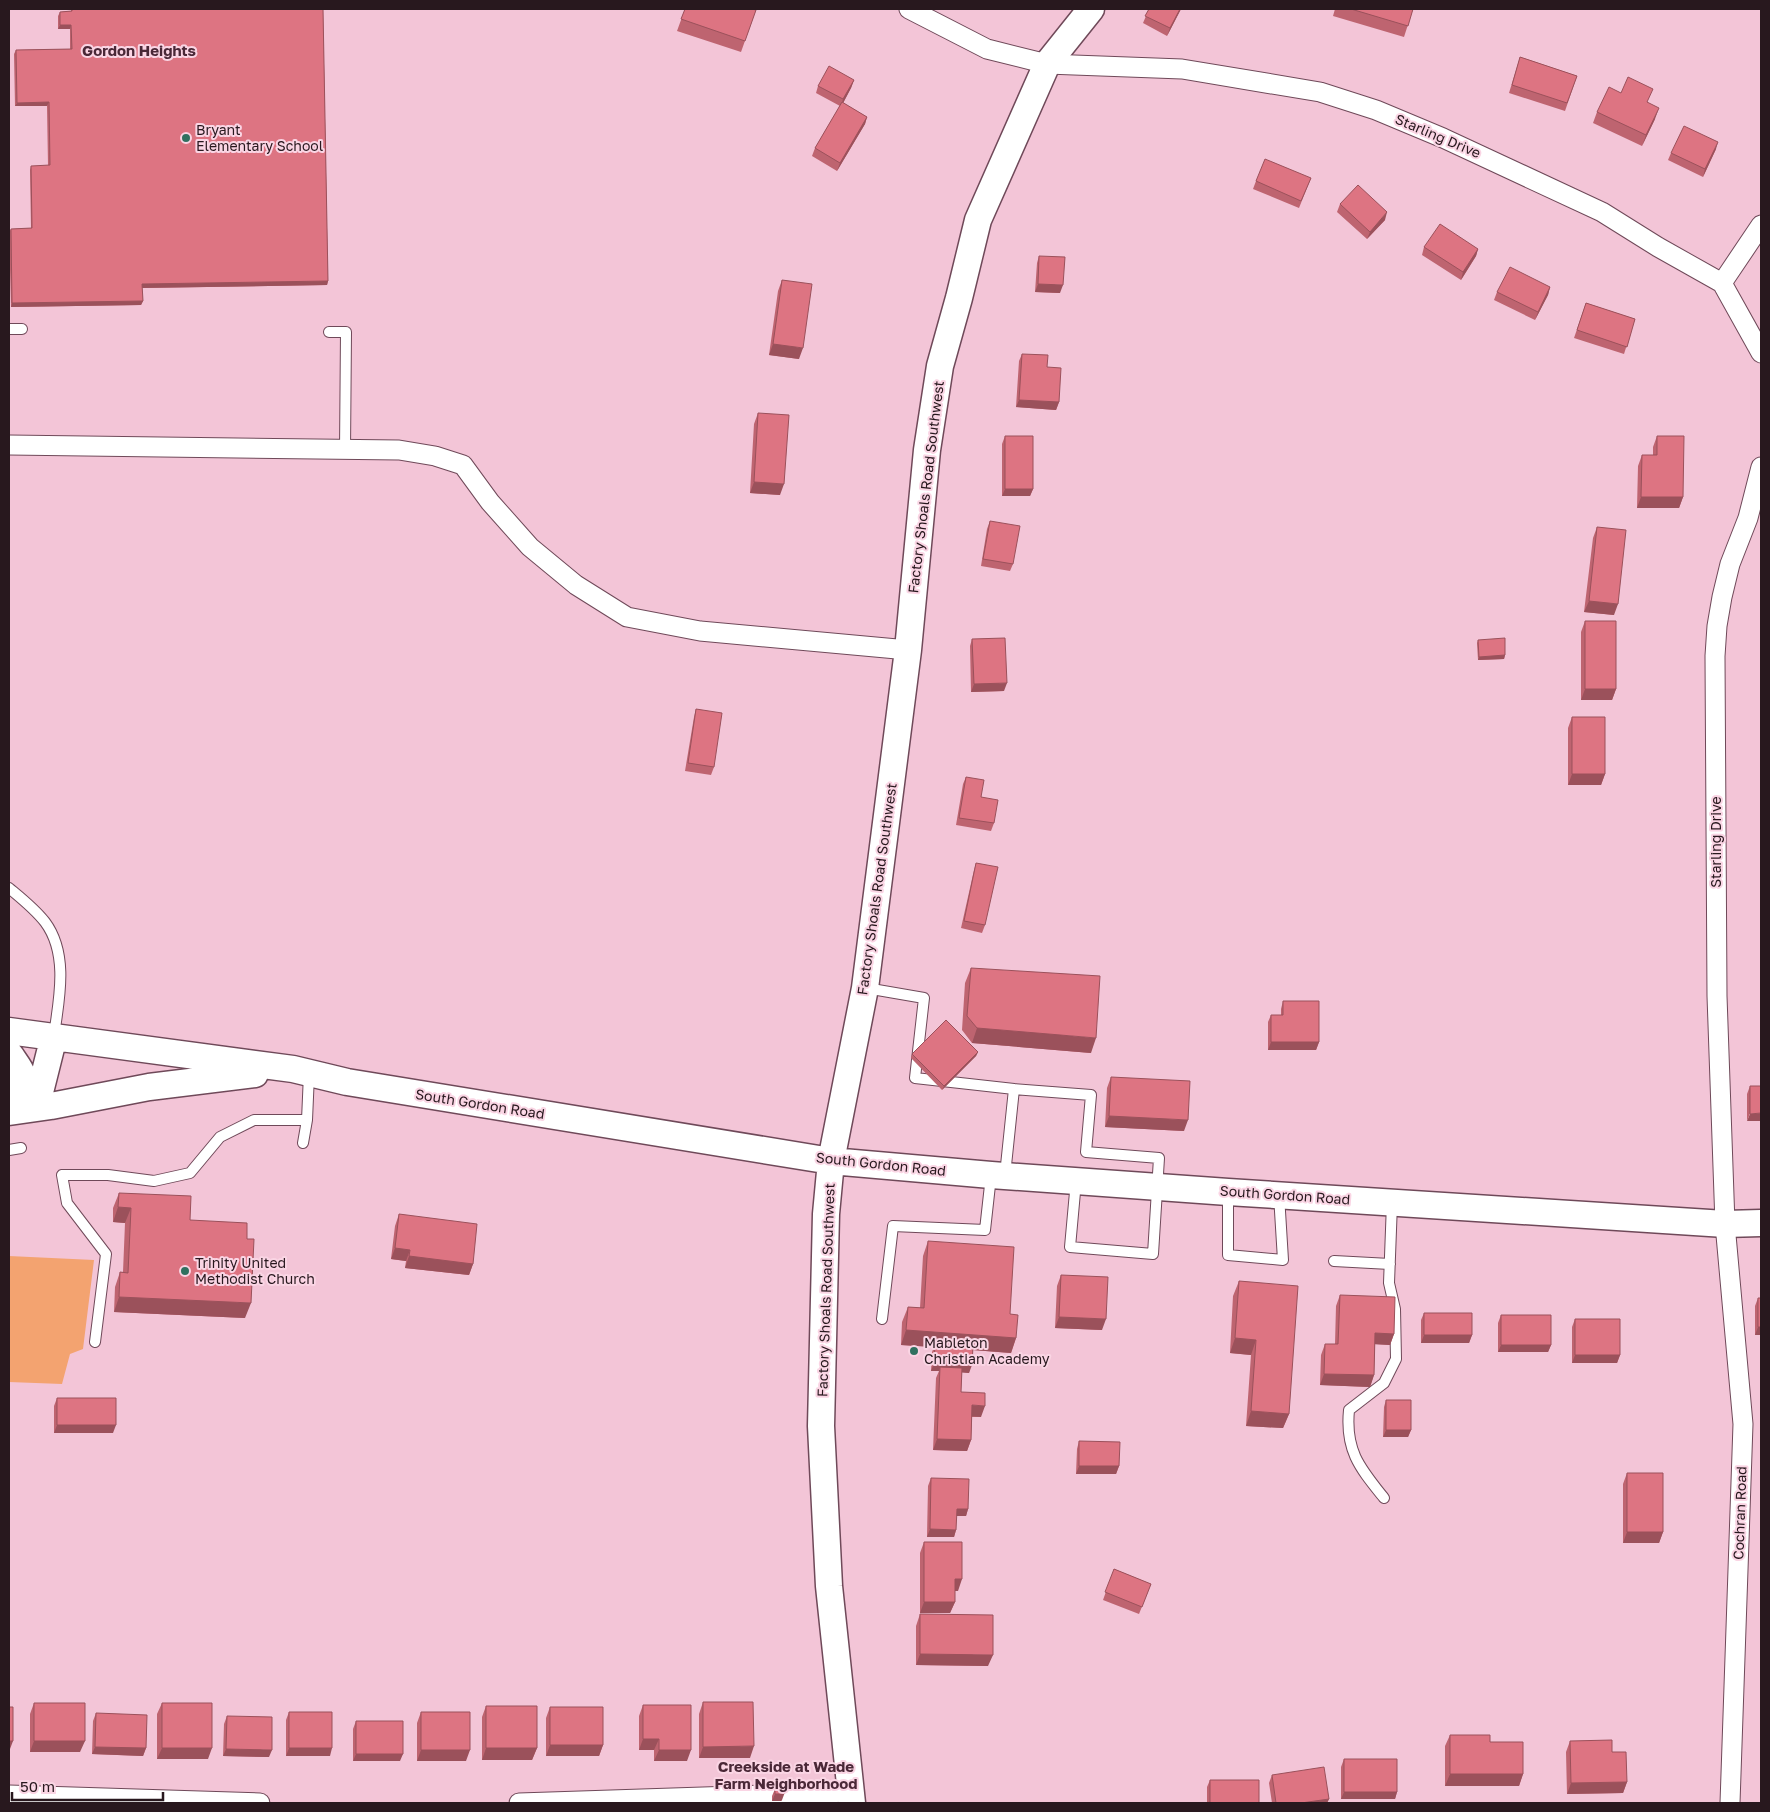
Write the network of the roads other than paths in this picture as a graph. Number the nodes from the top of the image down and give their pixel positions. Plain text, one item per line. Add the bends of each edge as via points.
1 (909, 9) edge
2 (1091, 9) edge
3 (1047, 64) junction
4 (1761, 225) edge
5 (1722, 283) junction
6 (9, 329) edge
7 (22, 329) dead end
8 (329, 332) dead end
9 (1761, 353) edge
10 (9, 445) edge
11 (345, 450) junction
12 (1761, 467) edge
13 (908, 650) junction
14 (9, 888) edge
15 (865, 988) junction
16 (9, 1031) edge
17 (54, 1036) junction
18 (9, 1056) edge
19 (301, 1071) junction
20 (1014, 1089) junction
21 (9, 1104) edge
22 (9, 1111) edge
23 (307, 1120) junction
24 (303, 1143) dead end
25 (21, 1148) dead end
26 (9, 1150) edge
27 (831, 1161) junction
28 (998, 1175) junction
29 (1076, 1180) junction
30 (1157, 1186) junction
31 (1228, 1192) junction
32 (1279, 1194) junction
33 (1392, 1202) junction
34 (1761, 1223) edge
35 (1725, 1224) junction
36 (1334, 1261) dead end
37 (1390, 1264) junction
38 (882, 1319) dead end
39 (95, 1342) dead end
40 (1384, 1498) dead end
41 (9, 1795) edge
42 (851, 1798) edge
43 (52, 1800) edge
44 (260, 1803) edge
45 (519, 1803) edge
46 (1730, 1803) edge

1 - 3 street, Starling Drive via 987,49
2 - 3 street, Factory Shoals Road Southwest
3 - 5 street, Starling Drive via 1182,69 1320,92 1376,110 1535,179 1602,212
3 - 13 street, Factory Shoals Road Southwest via 978,220 940,366 927,450
4 - 5 street
5 - 9 street
6 - 7 lane
8 - 11 lane via 346,332
10 - 11 street
11 - 13 street via 399,450 463,465 490,502 530,546 576,585 627,617 700,631
12 - 35 street, Starling Drive via 1748,518 1730,564 1717,626 1715,656 1717,996
13 - 15 street, Factory Shoals Road Southwest
14 - 17 lane via 46,923 55,941 60,963 60,991
15 - 20 lane via 924,998 915,1078
15 - 27 street, Factory Shoals Road Southwest
16 - 17 street, South Gordon Road
17 - 19 street, South Gordon Road
17 - 22 street via 41,1088 33,1101
18 - 21 street via 22,1073 21,1085
19 - 22 street via 149,1087
19 - 23 lane
19 - 27 street, South Gordon Road via 352,1083
20 - 28 lane
20 - 30 lane via 1091,1095 1086,1152 1159,1158
23 - 24 lane
23 - 39 lane via 254,1120 220,1137 190,1173 154,1181 108,1175 62,1175 67,1202 106,1254
25 - 26 lane
27 - 28 street, South Gordon Road
27 - 42 street, Factory Shoals Road Southwest via 826,1214 821,1426 828,1586
28 - 29 street, South Gordon Road
28 - 38 lane via 985,1230 893,1226
29 - 30 street, South Gordon Road
29 - 30 lane via 1070,1247 1153,1254
30 - 31 street, South Gordon Road
31 - 32 street, South Gordon Road
31 - 32 lane via 1228,1255 1282,1260
32 - 33 street, South Gordon Road
33 - 35 street, South Gordon Road
33 - 37 lane
34 - 35 street, South Gordon Road
35 - 46 street, Cochran Road via 1743,1424
36 - 37 lane
37 - 40 lane via 1396,1359 1384,1383 1349,1410 1347,1429 1362,1471
41 - 43 street
42 - 45 street
43 - 44 street

